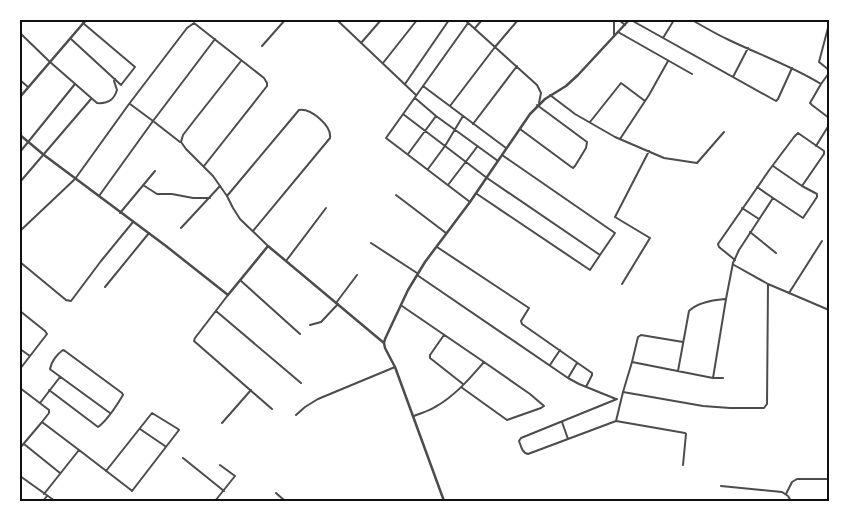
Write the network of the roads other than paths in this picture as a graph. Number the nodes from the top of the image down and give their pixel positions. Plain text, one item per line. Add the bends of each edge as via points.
1 (285, 20) edge
2 (337, 20) edge
3 (381, 20) edge
4 (417, 20) edge
5 (449, 20) edge
6 (465, 20) edge
7 (482, 20) edge
8 (518, 20) edge
9 (614, 20) edge
10 (619, 20) edge
11 (630, 20) edge
12 (674, 20) edge
13 (692, 20) edge
14 (737, 20) edge
15 (747, 20) edge
16 (85, 22) edge
17 (468, 23) junction
18 (625, 24) junction
19 (829, 24) edge
20 (475, 28) junction
21 (618, 32) junction
22 (20, 33) edge
23 (614, 37) junction
24 (71, 38) junction
25 (663, 38) junction
26 (215, 39) junction
27 (361, 43) junction
28 (262, 46) dead end
29 (495, 47) junction
30 (748, 48) junction
31 (241, 61) junction
32 (668, 61) junction
33 (50, 62) junction
34 (383, 63) junction
35 (517, 66) junction
36 (792, 68) junction
37 (829, 71) edge
38 (692, 74) dead end
39 (733, 77) junction
40 (115, 78) junction
41 (20, 80) edge
42 (75, 84) junction
43 (405, 84) junction
44 (821, 84) junction
45 (423, 86) junction
46 (28, 87) junction
47 (550, 95) junction
48 (20, 97) edge
49 (416, 97) junction
50 (91, 99) junction
51 (645, 101) junction
52 (129, 104) junction
53 (538, 104) junction
54 (450, 106) junction
55 (403, 114) junction
56 (436, 116) junction
57 (463, 116) junction
58 (829, 118) edge
59 (153, 121) junction
60 (590, 122) junction
61 (474, 124) junction
62 (829, 125) edge
63 (519, 129) junction
64 (424, 130) junction
65 (455, 130) junction
66 (724, 132) dead end
67 (20, 135) edge
68 (620, 139) junction
69 (29, 142) junction
70 (182, 144) junction
71 (445, 146) junction
72 (816, 146) junction
73 (477, 147) junction
74 (506, 148) junction
75 (649, 151) junction
76 (20, 152) edge
77 (408, 154) junction
78 (44, 155) junction
79 (502, 155) junction
80 (498, 161) junction
81 (466, 162) junction
82 (772, 165) junction
83 (204, 166) junction
84 (156, 170) dead end
85 (428, 170) junction
86 (487, 178) junction
87 (75, 179) junction
88 (20, 182) edge
89 (448, 185) junction
90 (143, 186) junction
91 (220, 186) junction
92 (802, 186) junction
93 (757, 187) junction
94 (476, 193) junction
95 (396, 195) dead end
96 (228, 196) junction
97 (99, 197) junction
98 (210, 198) junction
99 (773, 198) junction
100 (470, 202) junction
101 (326, 208) dead end
102 (742, 208) junction
103 (120, 213) junction
104 (759, 219) junction
105 (133, 222) junction
106 (181, 228) dead end
107 (20, 231) edge
108 (253, 231) junction
109 (750, 232) junction
110 (149, 233) junction
111 (446, 234) junction
112 (822, 241) dead end
113 (371, 243) dead end
114 (268, 246) junction
115 (437, 246) junction
116 (776, 253) dead end
117 (600, 255) junction
118 (735, 260) junction
119 (286, 261) junction
120 (20, 262) edge
121 (733, 265) junction
122 (417, 274) junction
123 (357, 276) dead end
124 (240, 280) junction
125 (622, 284) dead end
126 (768, 284) junction
127 (106, 287) dead end
128 (789, 294) junction
129 (228, 296) junction
130 (726, 299) junction
131 (337, 303) junction
132 (401, 306) junction
133 (829, 310) edge
134 (20, 311) edge
135 (216, 311) junction
136 (310, 325) dead end
137 (300, 334) dead end
138 (444, 335) junction
139 (683, 342) junction
140 (384, 343) junction
141 (20, 349) edge
142 (560, 350) junction
143 (30, 356) junction
144 (484, 362) junction
145 (632, 362) junction
146 (577, 363) junction
147 (550, 365) junction
148 (395, 367) junction
149 (20, 369) edge
150 (678, 371) junction
151 (60, 377) junction
152 (568, 378) junction
153 (713, 378) junction
154 (723, 378) dead end
155 (301, 383) dead end
156 (464, 384) junction
157 (461, 387) junction
158 (586, 387) junction
159 (20, 388) edge
160 (49, 390) junction
161 (251, 390) junction
162 (623, 392) junction
163 (619, 400) junction
164 (40, 403) junction
165 (272, 409) dead end
166 (110, 413) junction
167 (296, 415) dead end
168 (414, 416) junction
169 (616, 421) junction
170 (42, 422) junction
171 (562, 422) junction
172 (222, 423) dead end
173 (139, 429) junction
174 (568, 439) junction
175 (24, 444) junction
176 (166, 446) junction
177 (20, 448) edge
178 (79, 450) junction
179 (182, 458) dead end
180 (220, 465) dead end
181 (683, 465) dead end
182 (106, 471) junction
183 (60, 473) junction
184 (20, 476) edge
185 (829, 479) edge
186 (721, 486) dead end
187 (224, 491) junction
188 (276, 493) dead end
189 (44, 494) junction
190 (786, 494) junction
191 (47, 496) junction
192 (43, 501) edge
193 (55, 501) edge
194 (215, 501) edge
195 (285, 501) edge
196 (444, 501) edge
197 (791, 501) edge

1 - 28 street
2 - 27 street
3 - 27 street
4 - 34 street
5 - 43 street
6 - 17 street
7 - 20 street
8 - 29 street
9 - 23 street
10 - 18 street
11 - 18 street
11 - 25 street
12 - 25 street
13 - 30 street
14 - 15 street
16 - 24 street
16 - 40 street via 135,67 121,84
17 - 20 street
17 - 45 street
18 - 21 street
19 - 37 street via 819,62
20 - 29 street
21 - 23 street
21 - 32 street
22 - 33 street
23 - 47 street via 571,82
24 - 33 street
24 - 40 street
25 - 39 street
26 - 31 street
26 - 52 street via 192,23
26 - 59 street
27 - 34 street
29 - 35 street
29 - 54 street
30 - 36 street
30 - 39 street
31 - 70 street via 183,135
31 - 83 street via 264,78 267,86
32 - 38 street
32 - 51 street
33 - 42 street
33 - 46 street
34 - 43 street
35 - 53 street via 540,89
35 - 61 street
36 - 39 street via 777,101
36 - 44 street
37 - 44 street
40 - 50 street via 117,90 113,98 106,103
41 - 46 street
42 - 50 street
42 - 69 street
43 - 49 street
44 - 58 street via 810,103
45 - 49 street
45 - 54 street
46 - 48 street
47 - 53 street
47 - 60 street
49 - 55 street
49 - 56 street
50 - 78 street
51 - 60 street via 621,83
51 - 68 street
52 - 59 street
52 - 87 street
53 - 63 street
53 - 63 street via 587,142 575,166 573,168
54 - 57 street
55 - 64 street
55 - 77 street via 386,138
56 - 64 street
56 - 65 street
57 - 61 street
57 - 65 street
59 - 70 street
59 - 97 street
60 - 68 street
61 - 74 street
62 - 72 street
63 - 74 street
64 - 71 street
64 - 77 street
65 - 71 street
65 - 73 street
66 - 75 street via 696,163 669,159
67 - 69 street
68 - 75 street
69 - 76 street
69 - 78 street
70 - 83 street
71 - 81 street
71 - 85 street
72 - 82 street via 797,134
72 - 92 street via 824,153
73 - 80 street
73 - 81 street
74 - 79 street
75 - 125 street via 615,217 650,238
77 - 85 street
78 - 87 street
78 - 88 street
79 - 80 street
79 - 117 street via 615,233
80 - 86 street
81 - 86 street
81 - 89 street
82 - 92 street
82 - 93 street
83 - 91 street
84 - 90 street
85 - 89 street
86 - 94 street
86 - 117 street
87 - 97 street
87 - 107 street
89 - 100 street
90 - 98 street via 157,194
90 - 103 street
91 - 96 street
91 - 98 street
92 - 99 street via 818,196 803,218
93 - 99 street
93 - 102 street
94 - 100 street
94 - 117 street via 590,270
95 - 111 street
96 - 108 street via 238,216
96 - 108 street via 300,110 309,110 329,129 330,138
97 - 103 street
98 - 106 street
99 - 104 street
100 - 111 street
101 - 119 street
102 - 104 street
102 - 118 street via 718,246
103 - 105 street
104 - 109 street
105 - 110 street
105 - 120 street via 71,301
108 - 114 street
109 - 116 street
109 - 118 street
110 - 127 street
110 - 129 street
111 - 115 street
112 - 128 street
113 - 122 street
114 - 119 street
114 - 124 street
115 - 122 street
115 - 142 street via 529,308 522,325
118 - 121 street
119 - 131 street
121 - 126 street
121 - 130 street
122 - 132 street
122 - 147 street
123 - 131 street
124 - 129 street
124 - 137 street
126 - 128 street
126 - 162 street via 766,406 717,408
128 - 133 street
129 - 135 street
130 - 139 street via 707,301 690,309
130 - 153 street
131 - 136 street via 321,322
131 - 140 street
132 - 138 street
132 - 140 street
134 - 143 street via 47,333
135 - 155 street
135 - 161 street via 194,341
138 - 144 street
138 - 156 street via 430,358
139 - 145 street via 641,335
139 - 150 street
140 - 148 street
141 - 143 street
142 - 146 street
142 - 147 street
143 - 149 street
144 - 156 street
144 - 157 street via 543,407 507,420
145 - 150 street
145 - 162 street
146 - 152 street
146 - 158 street via 592,374
147 - 152 street
148 - 167 street via 318,399
148 - 168 street
150 - 153 street
151 - 160 street
151 - 166 street
151 - 166 street via 50,367 64,350 122,393
152 - 158 street
153 - 154 street
156 - 157 street
157 - 168 street via 436,407
158 - 163 street
159 - 164 street
160 - 164 street
160 - 166 street via 96,426
161 - 165 street
161 - 172 street
162 - 163 street
163 - 169 street
163 - 171 street
164 - 170 street via 50,411
168 - 196 street
169 - 174 street
169 - 181 street via 684,432
170 - 175 street
170 - 178 street
171 - 174 street
171 - 174 street via 521,438 521,446 527,454
173 - 176 street
173 - 176 street via 152,413 178,428
173 - 182 street
175 - 177 street
175 - 183 street
176 - 182 street via 132,491
178 - 182 street
178 - 183 street
179 - 187 street
180 - 187 street via 235,476
183 - 189 street
184 - 189 street
185 - 190 street via 796,479
186 - 190 street
187 - 194 street
188 - 195 street
189 - 191 street
190 - 197 street
191 - 192 street
191 - 193 street

